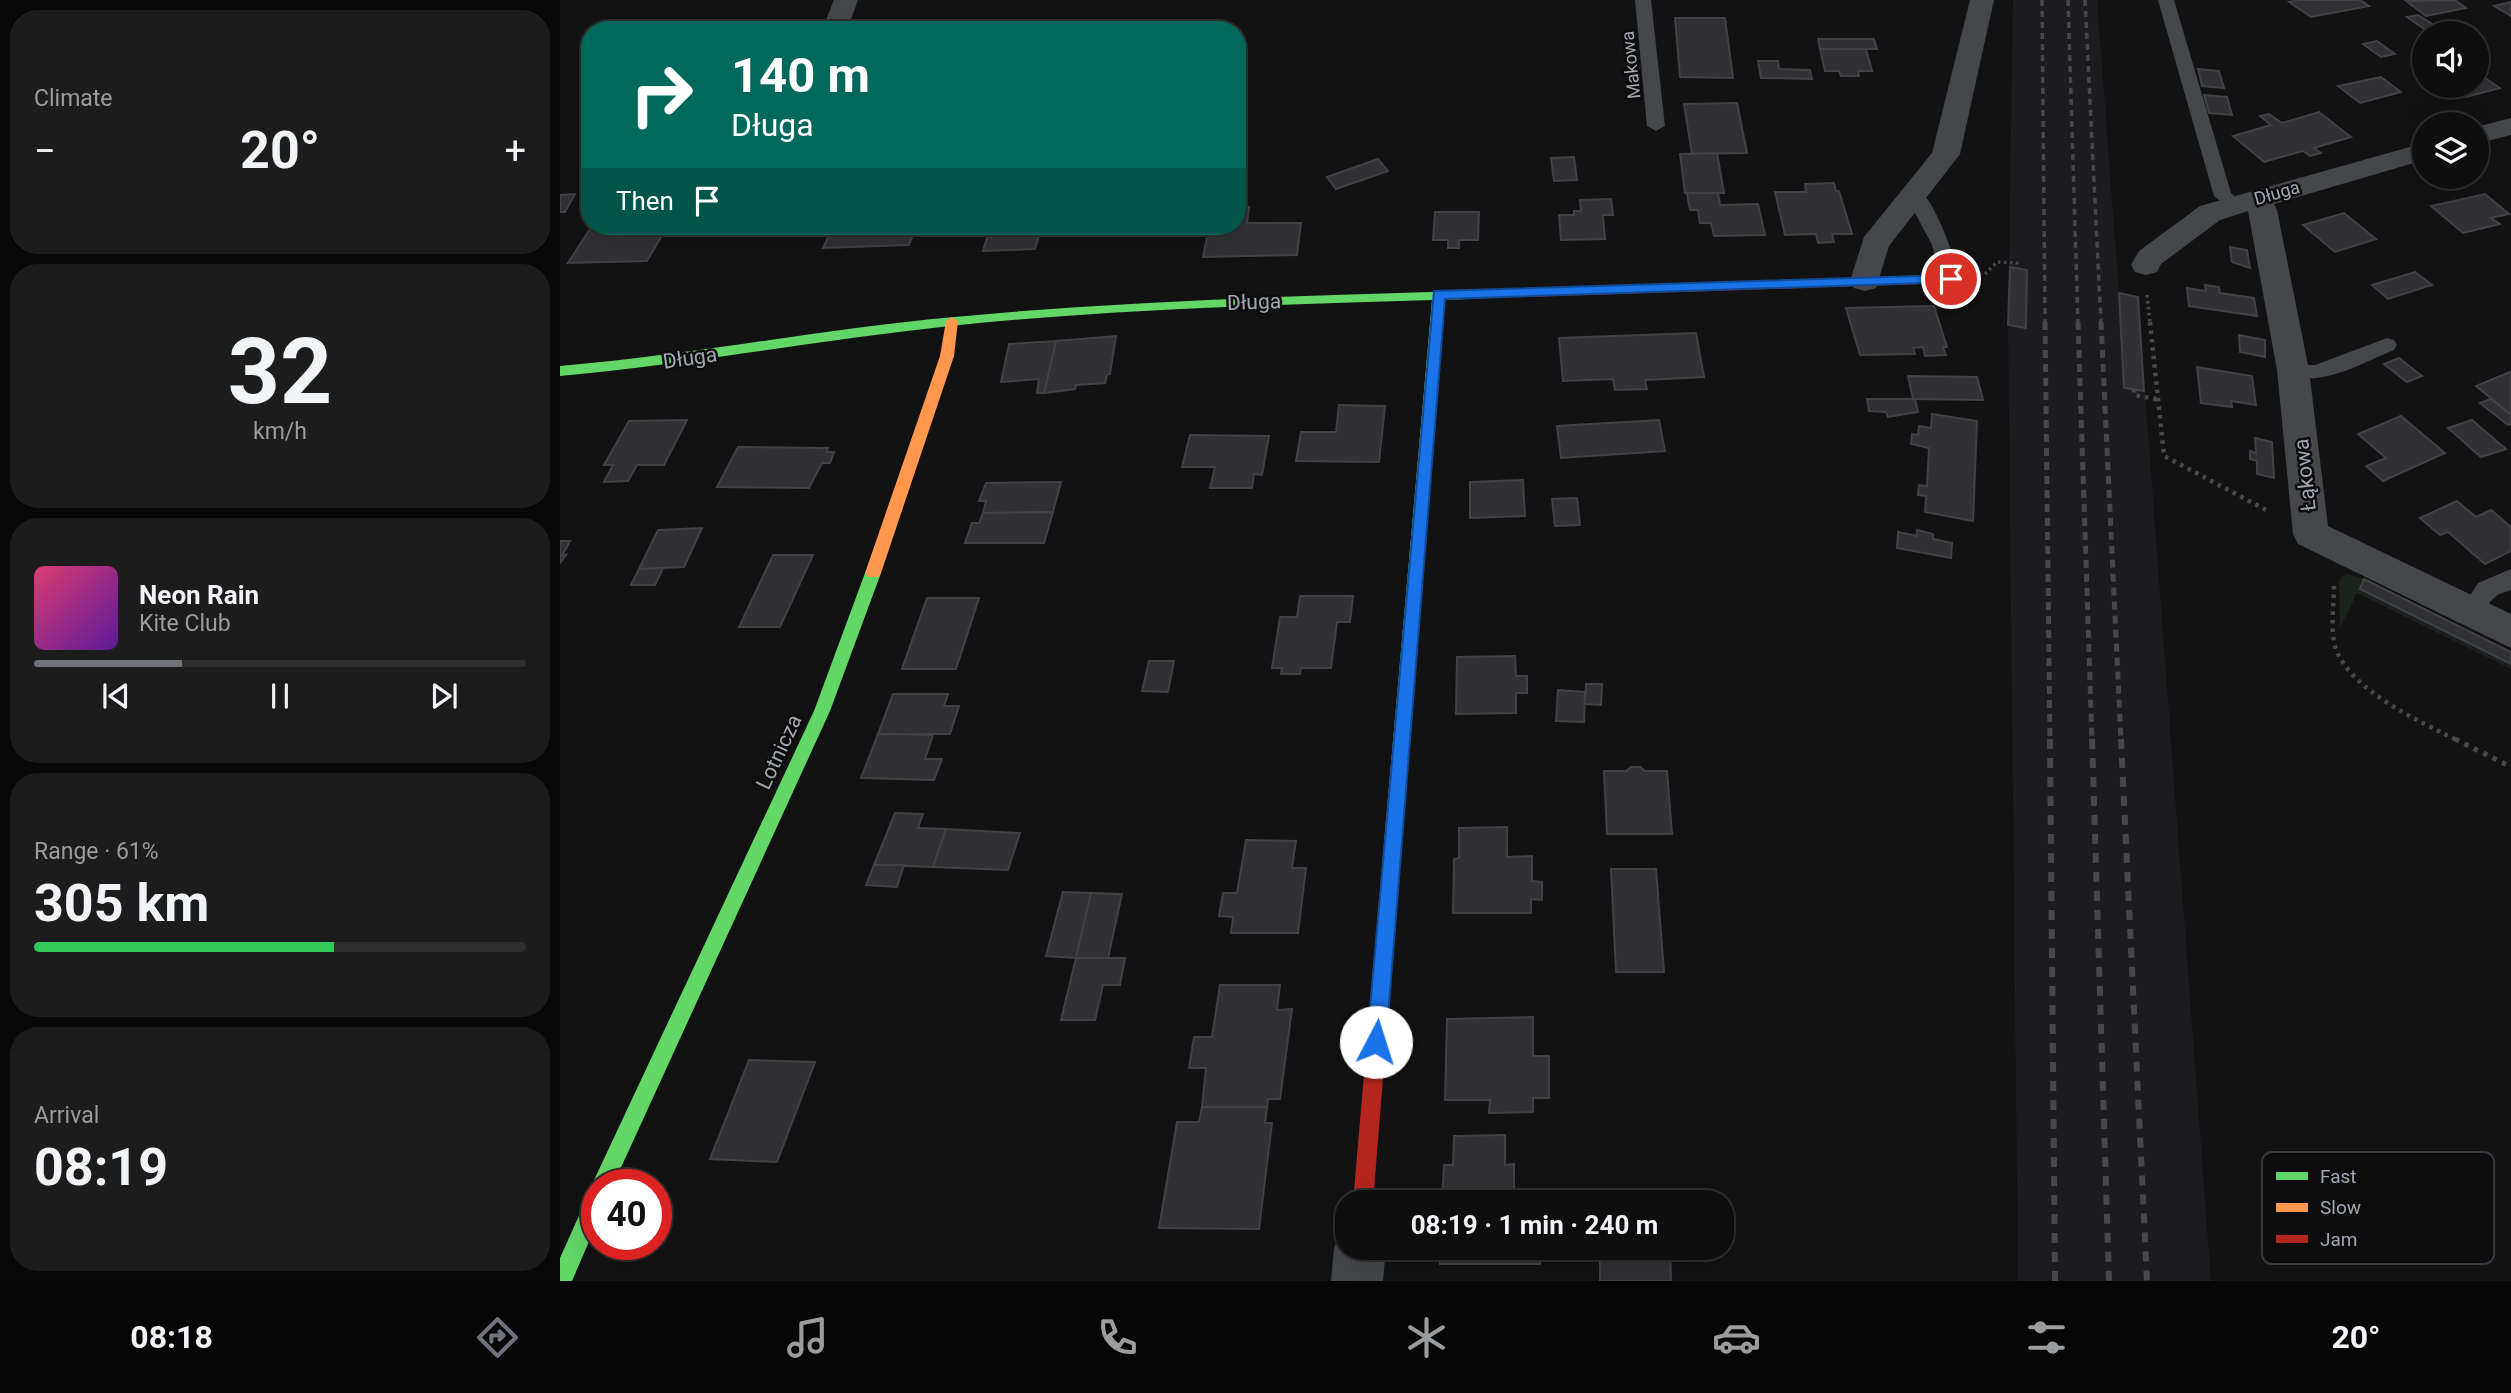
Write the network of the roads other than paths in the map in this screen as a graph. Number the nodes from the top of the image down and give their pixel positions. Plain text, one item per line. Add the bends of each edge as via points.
1 (846, 0) edge
2 (1643, 0) edge
3 (1982, 0) edge
4 (2166, 0) edge
5 (838, 21) edge
6 (1656, 125) dead end
7 (2511, 125) edge
8 (2489, 132) edge
9 (2412, 154) edge
10 (1913, 192) junction
11 (2244, 203) junction
12 (2146, 265) road end
13 (1951, 279) joint
14 (1865, 281) junction
15 (1439, 295) junction
16 (952, 321) junction
17 (2387, 345) dead end
18 (2293, 370) junction
19 (560, 372) edge
20 (2511, 579) edge
21 (2471, 613) junction
22 (2511, 632) edge
23 (609, 1169) edge
24 (1364, 1190) edge
25 (581, 1235) edge
26 (1359, 1260) edge
27 (561, 1281) edge
28 (1357, 1281) edge

1 - 5 street
2 - 6 lane, Makowa
3 - 10 street via 1946,154
4 - 11 lane via 2223,196
7 - 8 street
9 - 11 street, Długa
10 - 13 lane via 1941,245
10 - 14 street via 1875,244
11 - 12 street, Długa via 2210,213
11 - 18 street, Łąkowa via 2263,211
13 - 14 street, Długa
14 - 15 street, Długa
15 - 16 street, Długa via 1191,304
15 - 24 street
16 - 19 street, Długa via 635,366
16 - 23 street, Lotnicza via 947,356 827,698
17 - 18 lane via 2316,373
18 - 21 street, Łąkowa via 2311,534
20 - 21 lane via 2486,590
21 - 22 street, Łąkowa
25 - 27 street
26 - 28 street

